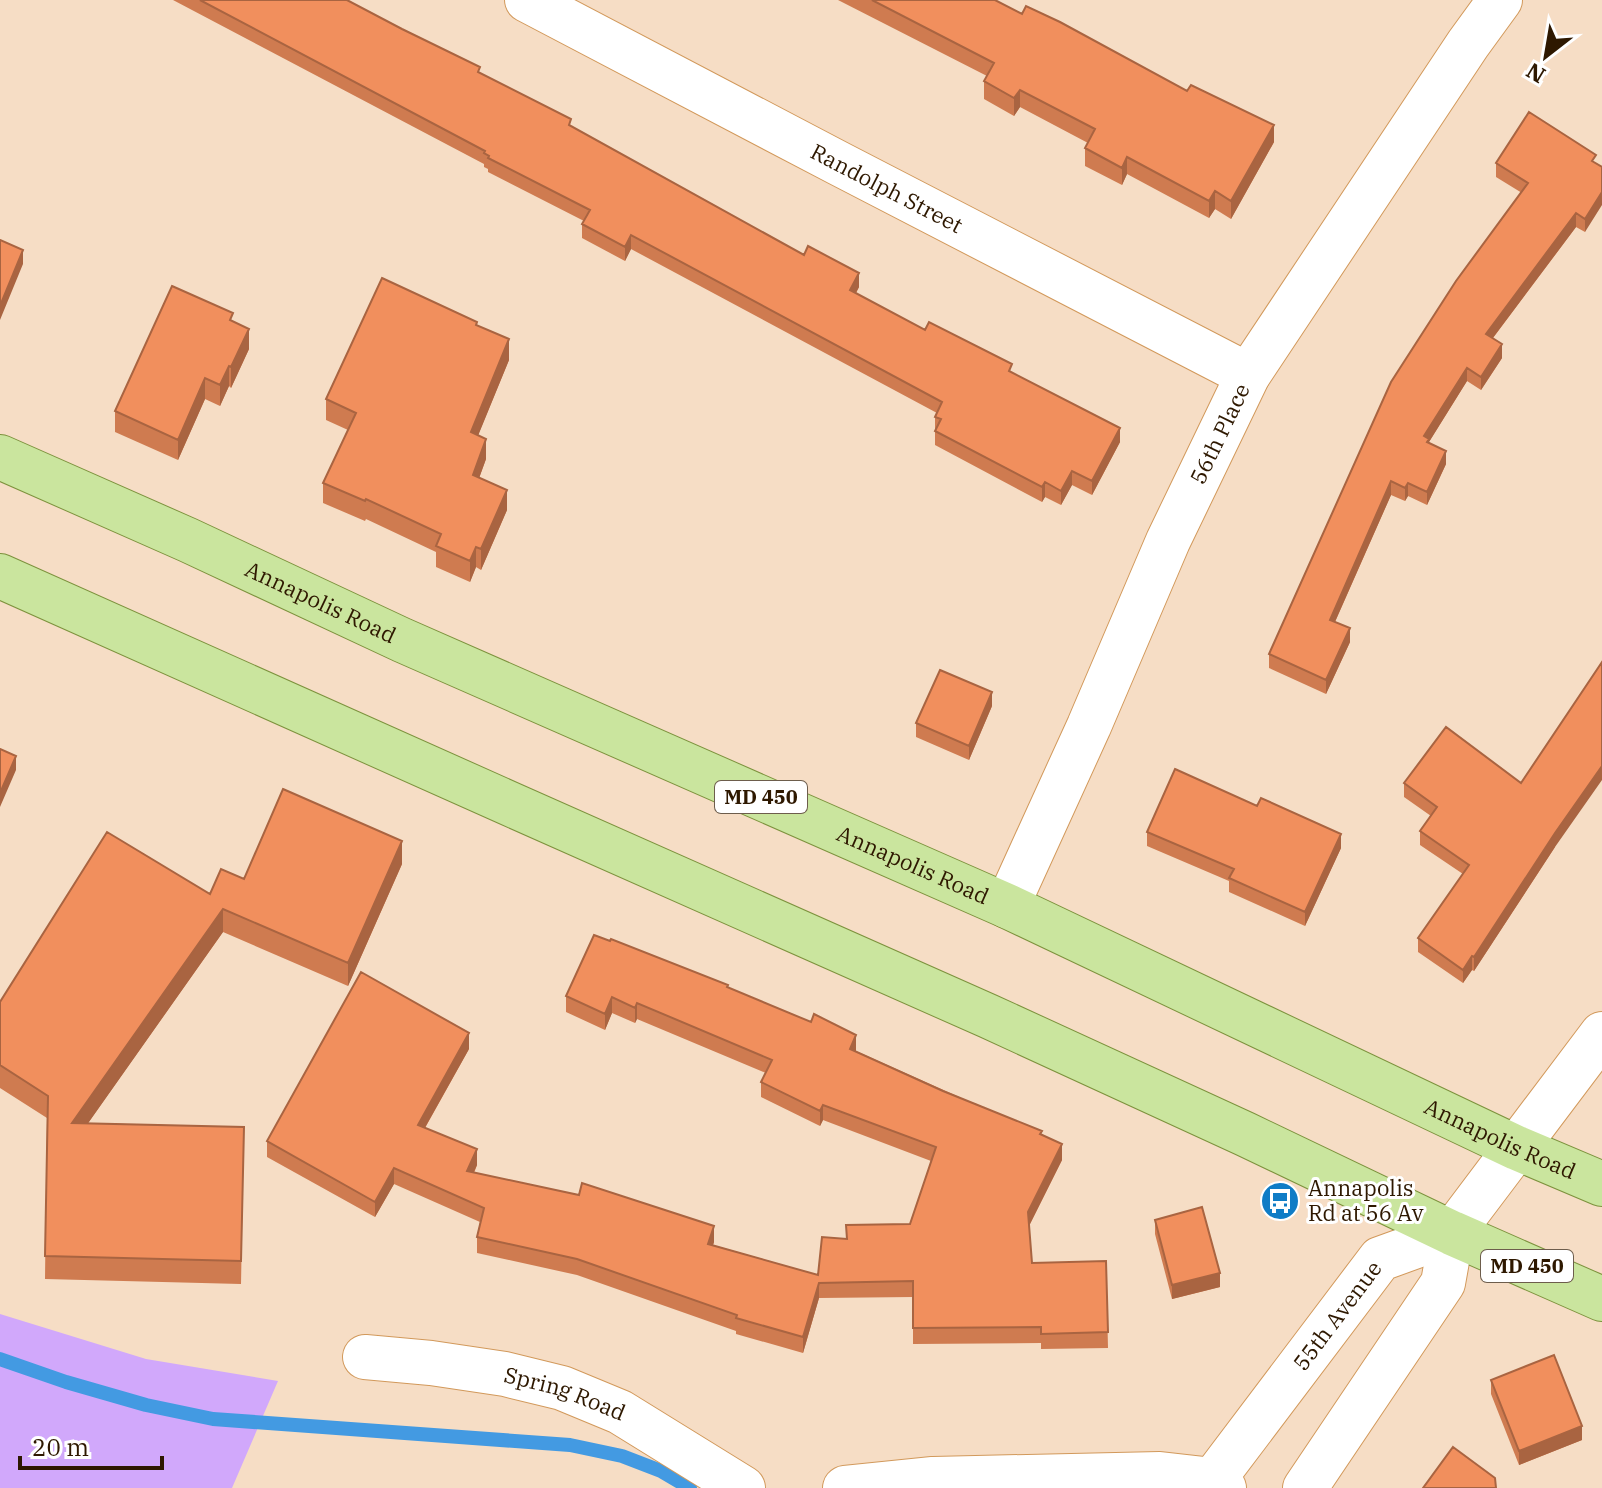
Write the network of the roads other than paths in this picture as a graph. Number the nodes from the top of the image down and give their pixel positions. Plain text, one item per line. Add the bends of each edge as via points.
1 (527, 0) edge
2 (1500, 0) edge
3 (1248, 375) junction
4 (0, 457) edge
5 (0, 576) edge
6 (1007, 906) junction
7 (1602, 1034) edge
8 (1517, 1148) junction
9 (1602, 1184) edge
10 (1452, 1233) junction
11 (1602, 1299) edge
12 (365, 1357) dead end
13 (1218, 1484) edge
14 (743, 1488) edge
15 (845, 1488) edge
16 (1305, 1488) edge

1 - 3 street, Randolph Street
2 - 3 street, 56th Place
3 - 6 street, 56th Place via 1168,541
4 - 6 main road, Annapolis Road / MD 450
5 - 10 main road, MD 450 via 988,1016
6 - 8 main road, Annapolis Road / MD 450
7 - 8 street
8 - 9 main road, Annapolis Road / MD 450
8 - 10 street
10 - 11 main road, MD 450
10 - 13 street, 55th Avenue via 1380,1259
10 - 16 street via 1443,1283
12 - 14 street, Spring Road via 490,1372 562,1388 620,1412
13 - 15 street via 1160,1474 933,1479

